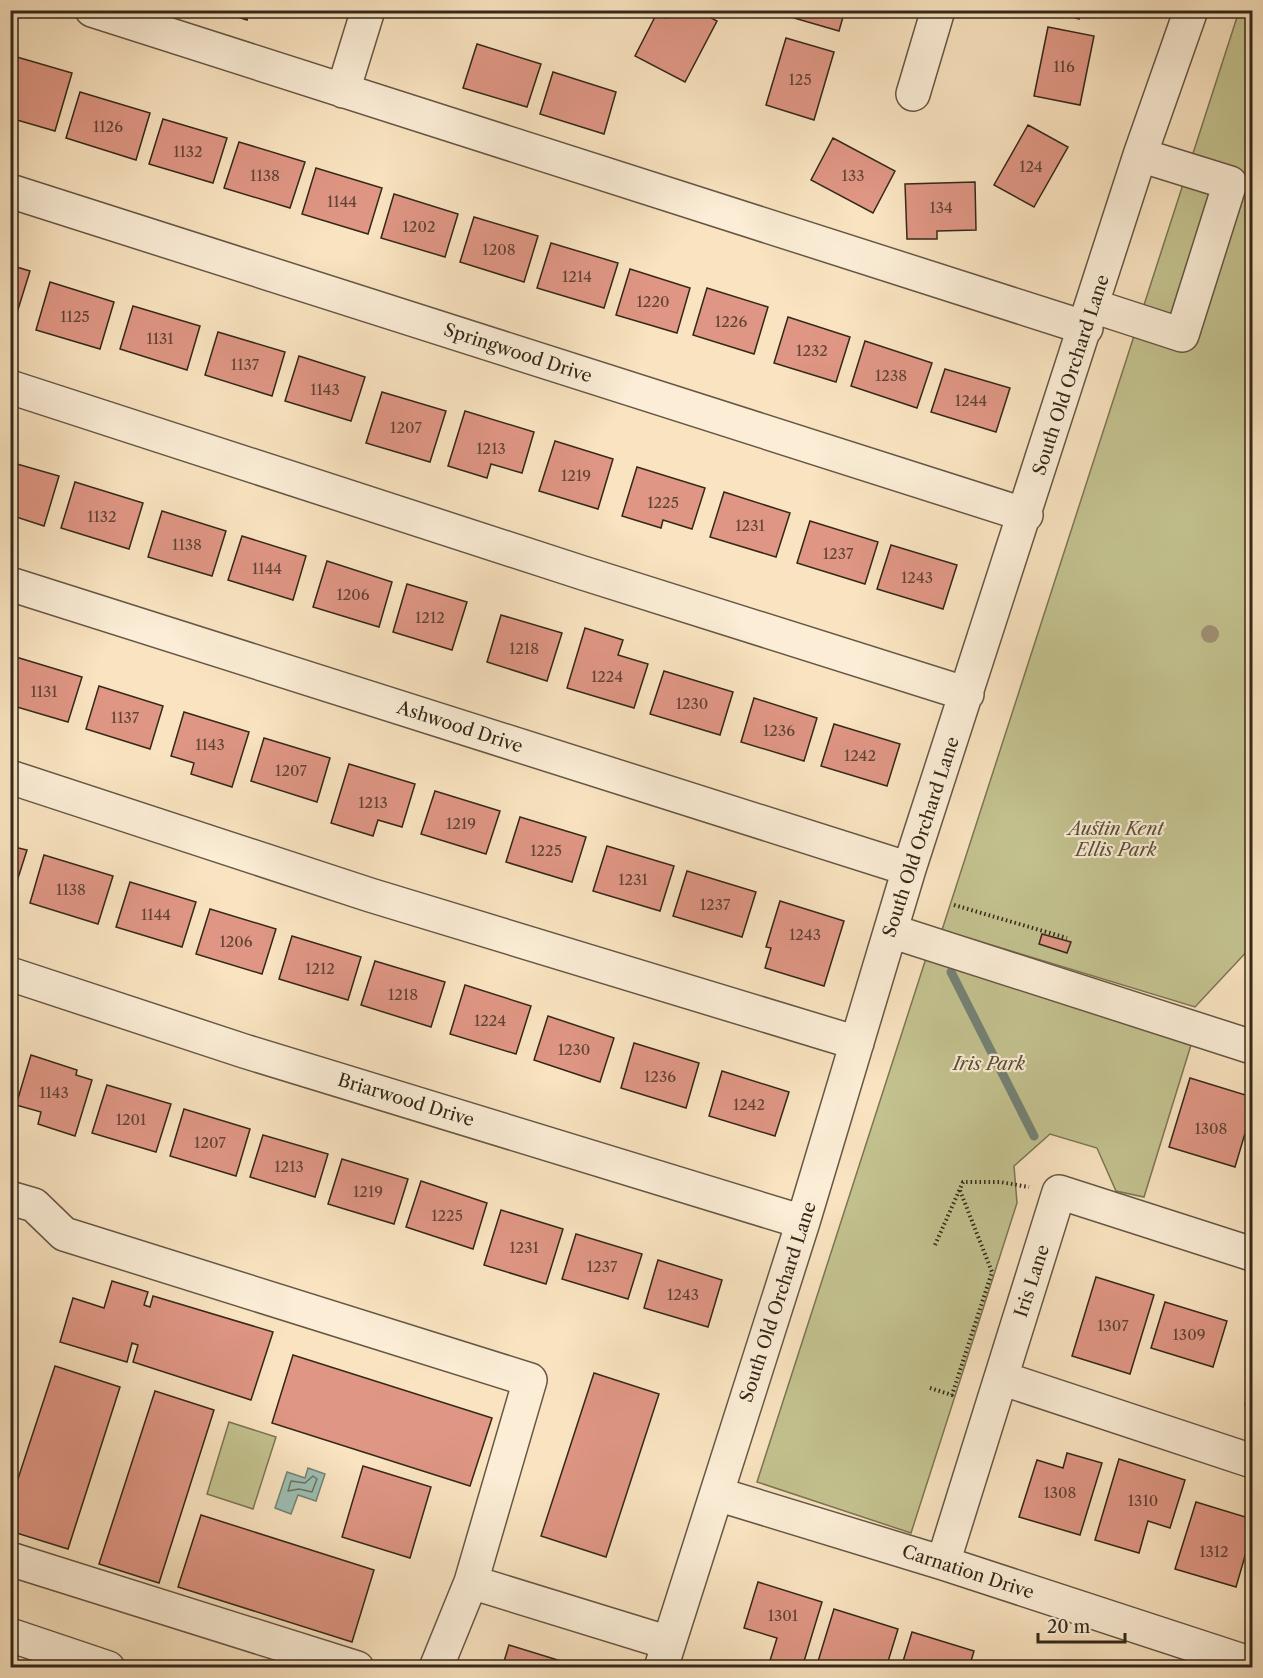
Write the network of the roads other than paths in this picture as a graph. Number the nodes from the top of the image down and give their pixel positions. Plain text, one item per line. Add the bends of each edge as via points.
1 (92, 10) edge
2 (368, 10) edge
3 (938, 10) edge
4 (1191, 10) edge
5 (343, 91) junction
6 (913, 94) dead end
7 (1140, 155) junction
8 (10, 191) edge
9 (1089, 317) junction
10 (10, 387) edge
11 (1026, 514) junction
12 (10, 584) edge
13 (967, 694) junction
14 (10, 777) edge
15 (909, 869) junction
16 (891, 931) junction
17 (10, 974) edge
18 (857, 1043) junction
19 (1252, 1047) edge
20 (10, 1198) edge
21 (803, 1222) junction
22 (1252, 1254) edge
23 (1001, 1378) junction
24 (1252, 1461) edge
25 (717, 1494) junction
26 (10, 1560) edge
27 (943, 1563) junction
28 (471, 1582) junction
29 (10, 1635) edge
30 (665, 1655) edge
31 (1252, 1664) edge
32 (108, 1668) edge
33 (357, 1668) edge
34 (436, 1668) edge

1 - 5 street
2 - 5 street
3 - 6 street
4 - 7 street, South Old Orchard Lane
5 - 9 street
7 - 9 street, South Old Orchard Lane
7 - 9 street via 1230,183 1182,335
8 - 11 street, Springwood Drive
9 - 11 street, South Old Orchard Lane
10 - 13 street
11 - 13 street, South Old Orchard Lane
12 - 15 street, Ashwood Drive
13 - 15 street, South Old Orchard Lane
14 - 18 street via 370,895
15 - 16 street, South Old Orchard Lane
16 - 18 street, South Old Orchard Lane
16 - 19 street
17 - 21 street, Briarwood Drive via 244,1051
18 - 21 street, South Old Orchard Lane
20 - 28 street via 34,1205 64,1234 530,1380
21 - 25 street, South Old Orchard Lane
22 - 23 street, Iris Lane via 1059,1192
23 - 24 street
23 - 27 street, Iris Lane
25 - 27 street, Carnation Drive
25 - 30 street, South Old Orchard Lane
26 - 33 street
27 - 31 street, Carnation Drive
28 - 30 street
28 - 34 street
29 - 32 street

